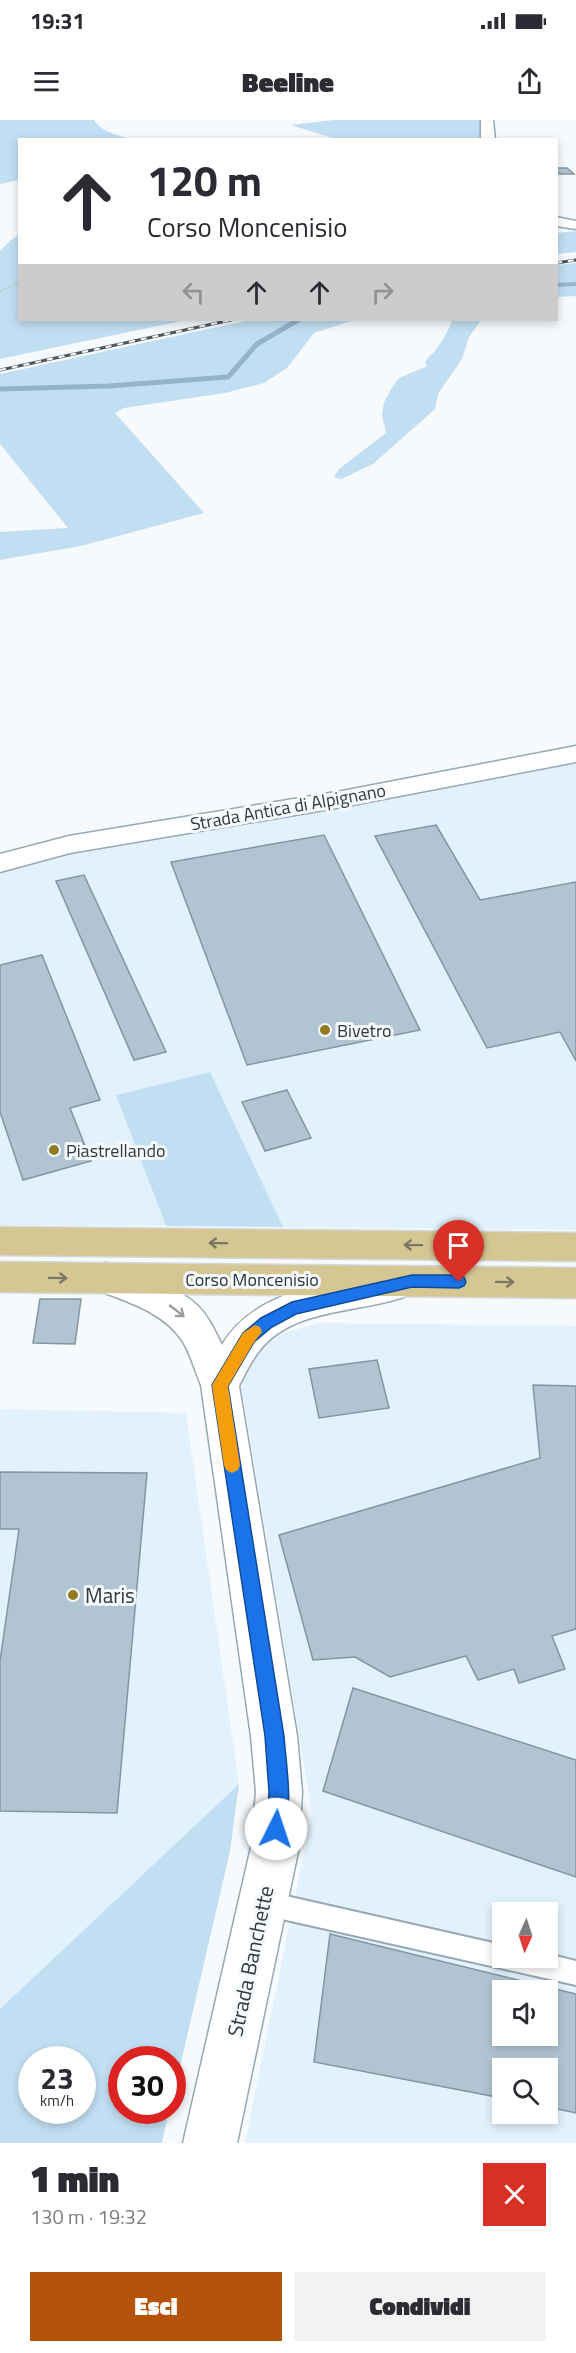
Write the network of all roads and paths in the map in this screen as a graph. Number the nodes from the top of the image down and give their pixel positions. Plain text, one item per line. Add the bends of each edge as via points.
1 (487, 120) edge
2 (488, 138) edge
3 (558, 221) edge
4 (576, 225) edge
5 (18, 283) edge
6 (0, 291) edge
7 (576, 754) edge
8 (0, 863) edge
9 (0, 1241) edge
10 (576, 1247) edge
11 (0, 1277) edge
12 (105, 1278) junction
13 (412, 1281) junction
14 (576, 1284) edge
15 (220, 1385) junction
16 (263, 1903) junction
17 (492, 1954) edge
18 (554, 1968) edge
19 (576, 1973) edge
20 (210, 2143) edge

1 - 2 street
3 - 4 street
5 - 6 path
7 - 8 street, Strada Antica di Alpignano via 80,843
10 -> 9 main road, Corso Moncenisio
11 -> 12 main road, Corso Moncenisio
12 - 13 main road, Corso Moncenisio
12 -> 15 street, Strada Banchette via 168,1304 185,1317 199,1337
13 -> 14 main road, Corso Moncenisio
13 - 15 street via 292,1309 266,1322 248,1337
15 - 16 street, Strada Banchette via 274,1736 279,1792 275,1847
16 - 17 lane
16 - 20 street, Strada Banchette
18 - 19 lane

